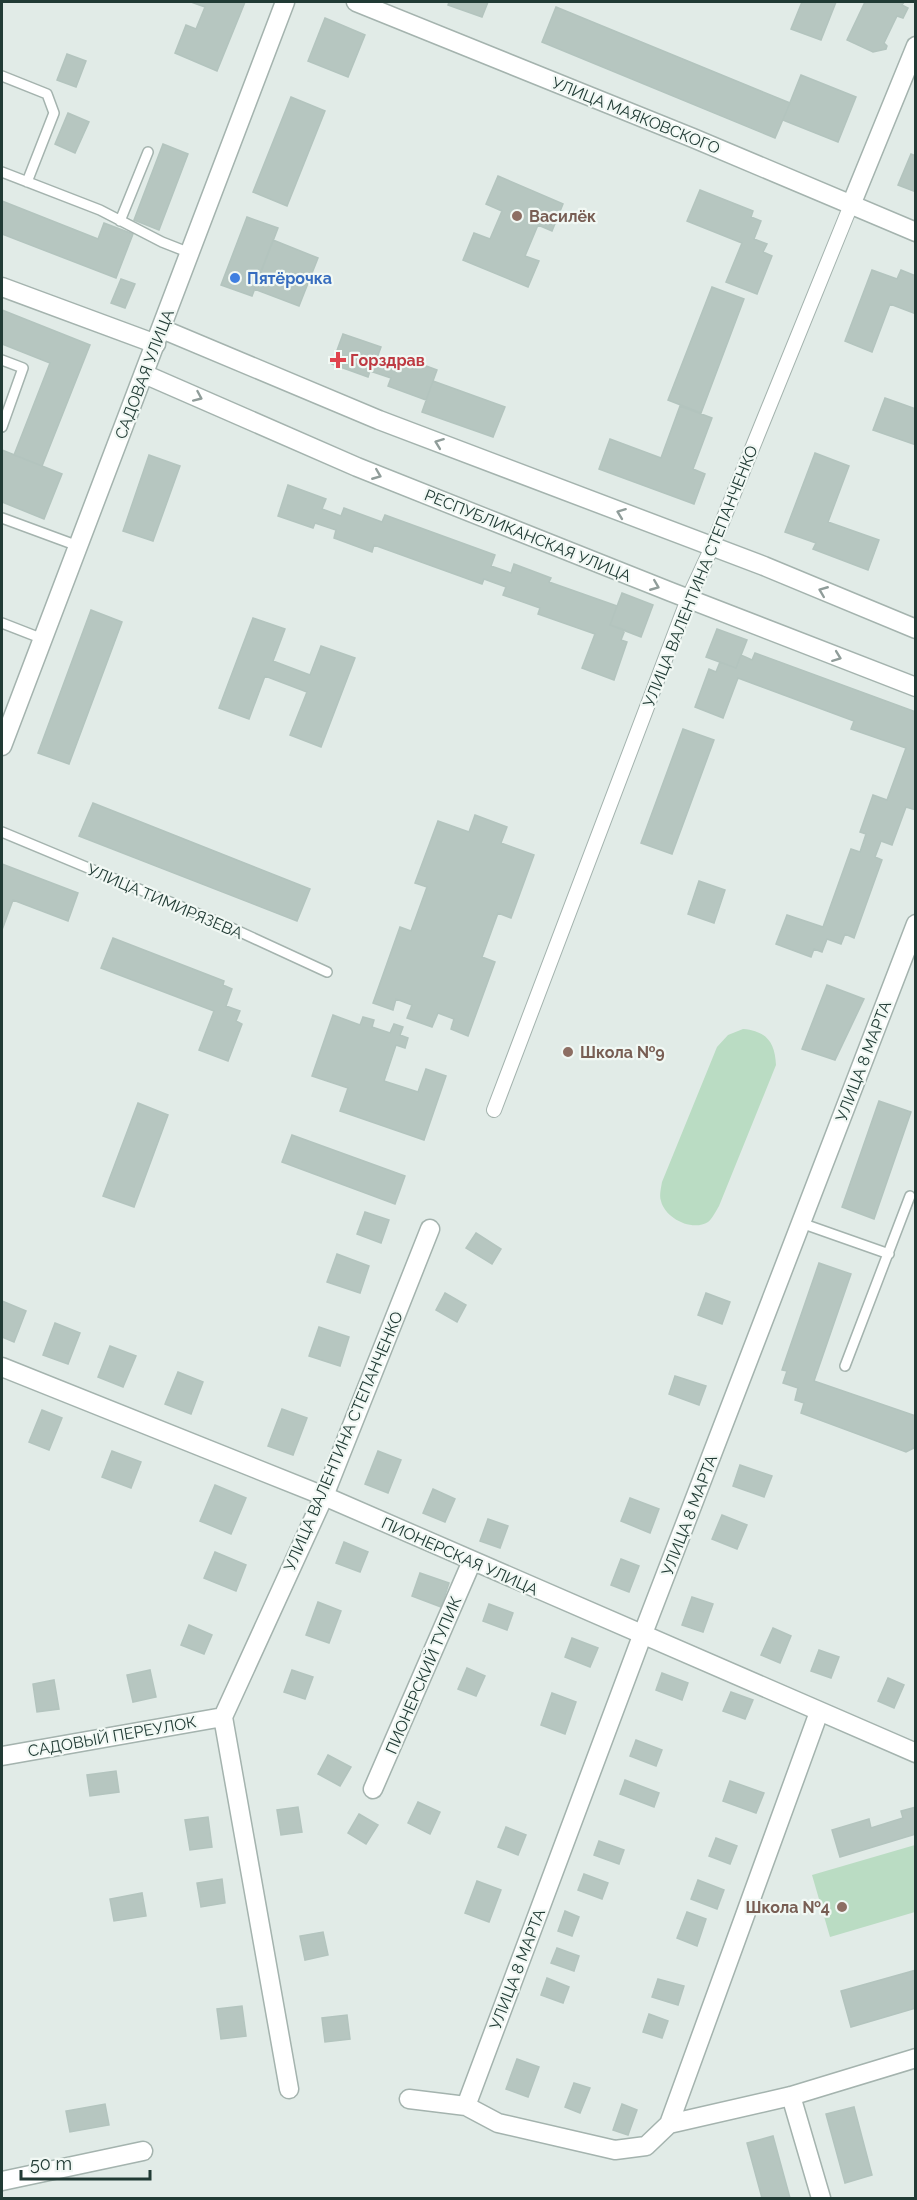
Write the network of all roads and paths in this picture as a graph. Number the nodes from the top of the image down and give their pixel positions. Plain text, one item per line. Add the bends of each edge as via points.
1 (285, 2) edge
2 (356, 2) edge
3 (915, 46) edge
4 (2, 76) edge
5 (148, 152) dead end
6 (2, 172) edge
7 (27, 182) junction
8 (851, 205) junction
9 (120, 221) junction
10 (915, 231) edge
11 (190, 253) junction
12 (2, 287) edge
13 (159, 337) junction
14 (2, 360) edge
15 (144, 374) junction
16 (2, 427) edge
17 (2, 518) edge
18 (78, 546) junction
19 (712, 547) junction
20 (688, 599) junction
21 (2, 623) edge
22 (915, 629) edge
23 (43, 639) junction
24 (915, 687) edge
25 (2, 746) edge
26 (2, 832) edge
27 (915, 924) edge
28 (327, 972) dead end
29 (494, 1110) dead end
30 (910, 1196) dead end
31 (801, 1223) junction
32 (430, 1229) dead end
33 (889, 1254) junction
34 (845, 1366) dead end
35 (2, 1367) edge
36 (324, 1496) junction
37 (472, 1562) junction
38 (642, 1636) junction
39 (819, 1712) junction
40 (223, 1717) junction
41 (915, 1754) edge
42 (2, 1756) edge
43 (374, 1790) dead end
44 (915, 2058) edge
45 (289, 2089) dead end
46 (791, 2096) junction
47 (409, 2099) dead end
48 (466, 2106) junction
49 (669, 2124) junction
50 (143, 2151) dead end
51 (2, 2181) edge
52 (821, 2199) edge

1 - 11 street, САДОВАЯ УЛИЦА
2 - 8 street, УЛИЦА МАЯКОВСКОГО
3 - 8 street, УЛИЦА ВАЛЕНТИНА СТЕПАНЧЕНКО
4 - 7 lane via 47,94 54,113
5 - 9 lane
6 - 7 lane
7 - 9 lane
8 - 10 street, УЛИЦА МАЯКОВСКОГО
8 - 19 street, УЛИЦА ВАЛЕНТИНА СТЕПАНЧЕНКО
9 - 11 lane
11 - 13 street, САДОВАЯ УЛИЦА
12 - 13 street
13 - 15 street, САДОВАЯ УЛИЦА
19 -> 13 street
14 - 16 lane via 22,368
15 - 18 street, САДОВАЯ УЛИЦА
15 -> 20 street, РЕСПУБЛИКАНСКАЯ УЛИЦА via 357,467
17 - 18 lane
18 - 23 street, САДОВАЯ УЛИЦА
19 - 20 street, УЛИЦА ВАЛЕНТИНА СТЕПАНЧЕНКО
22 -> 19 street
20 -> 24 street, РЕСПУБЛИКАНСКАЯ УЛИЦА
20 - 29 street, УЛИЦА ВАЛЕНТИНА СТЕПАНЧЕНКО
21 - 23 lane
23 - 25 street, САДОВАЯ УЛИЦА
26 - 28 lane, УЛИЦА ТИМИРЯЗЕВА
27 - 31 street, УЛИЦА 8 МАРТА
30 - 33 lane
31 - 33 lane
31 - 38 street, УЛИЦА 8 МАРТА
32 - 36 street, УЛИЦА ВАЛЕНТИНА СТЕПАНЧЕНКО
33 - 34 lane
35 - 36 street, ПИОНЕРСКАЯ УЛИЦА
36 - 37 street, ПИОНЕРСКАЯ УЛИЦА
36 - 40 street, УЛИЦА ВАЛЕНТИНА СТЕПАНЧЕНКО
37 - 38 street, ПИОНЕРСКАЯ УЛИЦА
37 - 43 street, ПИОНЕРСКИЙ ТУПИК
38 - 39 street, ПИОНЕРСКАЯ УЛИЦА
38 - 48 street, УЛИЦА 8 МАРТА
39 - 41 street, ПИОНЕРСКАЯ УЛИЦА
39 - 49 street
40 - 42 street, САДОВЫЙ ПЕРЕУЛОК
40 - 45 street
44 - 46 street
46 - 49 street
46 - 52 street
47 - 48 street
48 - 49 street via 498,2123 615,2150 646,2146
50 - 51 street

